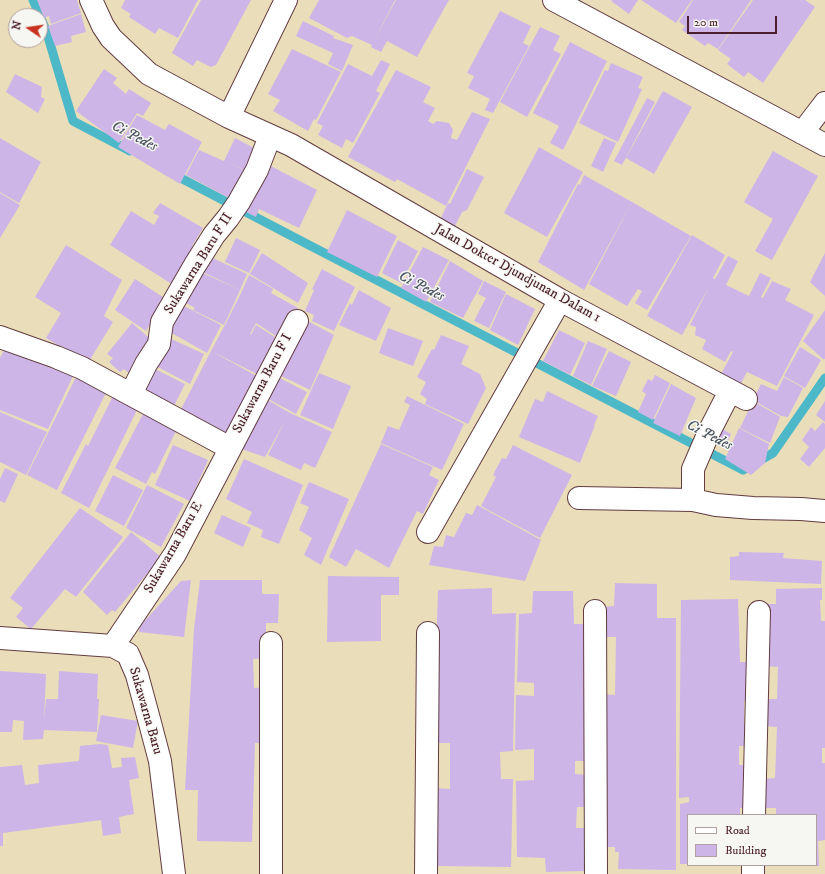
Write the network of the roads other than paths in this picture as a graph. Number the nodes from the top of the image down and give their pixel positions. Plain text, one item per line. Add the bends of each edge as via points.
1 (91, 0) edge
2 (286, 0) edge
3 (554, 0) edge
4 (825, 103) edge
5 (229, 117) junction
6 (802, 133) junction
7 (270, 136) junction
8 (825, 145) edge
9 (560, 300) junction
10 (297, 320) dead end
11 (0, 337) edge
12 (131, 394) junction
13 (230, 448) junction
14 (579, 498) dead end
15 (693, 500) junction
16 (825, 511) edge
17 (428, 532) dead end
18 (595, 611) dead end
19 (758, 612) dead end
20 (428, 633) dead end
21 (0, 638) edge
22 (271, 643) dead end
23 (114, 646) junction
24 (754, 814) edge
25 (174, 874) edge
26 (271, 874) edge
27 (426, 874) edge
28 (596, 874) edge

1 - 5 street, Jalan Dokter Djundjunan Dalam 1 via 111,38 149,74
2 - 5 street
3 - 6 street
4 - 6 street
5 - 7 street, Jalan Dokter Djundjunan Dalam 1
6 - 8 street
7 - 9 street, Jalan Dokter Djundjunan Dalam 1 via 290,145
7 - 12 street, Sukawarna Baru F II via 257,170 195,265 162,322 159,344
9 - 15 street, Jalan Dokter Djundjunan Dalam 1 via 738,395 709,432 693,470
9 - 17 street
10 - 13 street, Sukawarna Baru F I
11 - 12 street via 82,368
12 - 13 street
13 - 23 street, Sukawarna Baru E via 175,554
14 - 15 street
15 - 16 street via 716,505
18 - 28 street
19 - 24 street
20 - 27 street
21 - 23 street
22 - 26 street
23 - 25 street, Sukawarna Baru via 128,654 150,723 160,761

